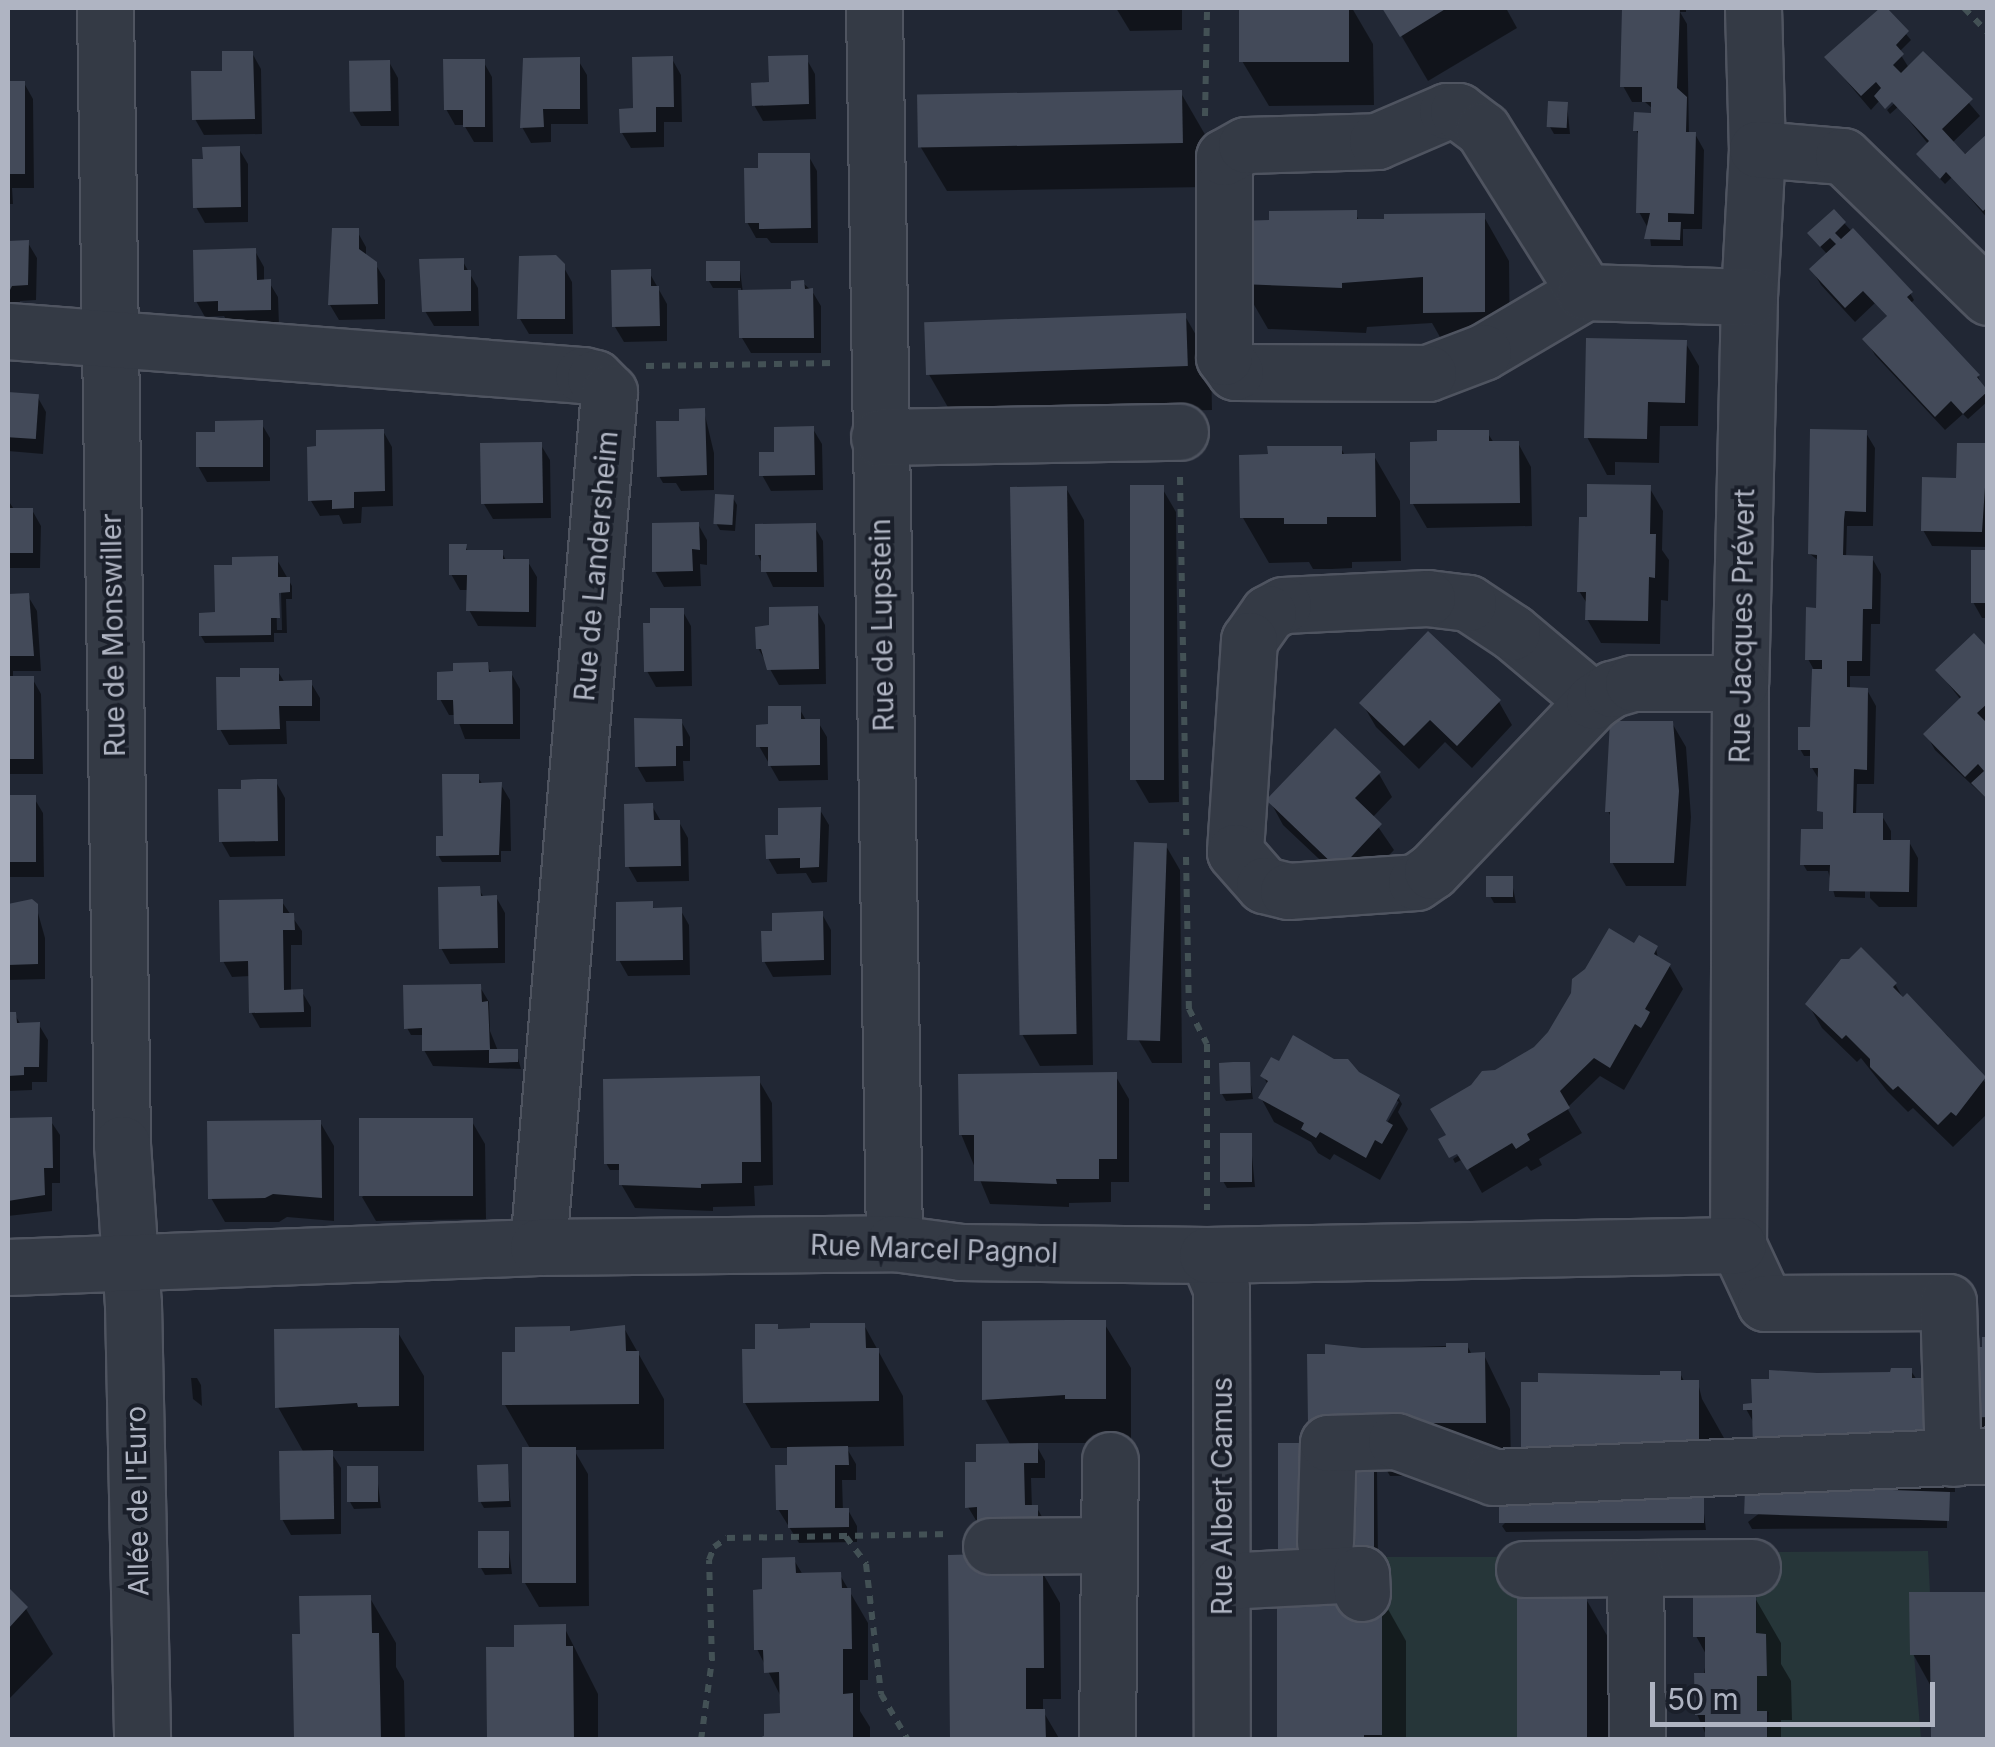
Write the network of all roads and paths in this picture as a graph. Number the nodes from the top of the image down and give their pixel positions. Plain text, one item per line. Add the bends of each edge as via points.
1 (105, 8) edge
2 (874, 8) edge
3 (1207, 8) edge
4 (1753, 8) edge
5 (1964, 8) edge
6 (1988, 33) edge
7 (1205, 125) dead end
8 (1757, 149) junction
9 (1585, 292) junction
10 (1748, 297) junction
11 (1988, 297) edge
12 (8, 331) edge
13 (109, 337) junction
14 (879, 362) junction
15 (604, 383) junction
16 (1180, 432) joint
17 (879, 436) junction
18 (1740, 683) junction
19 (1594, 701) junction
20 (894, 1243) junction
21 (1738, 1246) junction
22 (538, 1247) junction
23 (1207, 1255) junction
24 (130, 1263) junction
25 (8, 1267) edge
26 (1970, 1457) edge
27 (1110, 1460) dead end
28 (846, 1536) junction
29 (1325, 1542) dead end
30 (1109, 1545) junction
31 (991, 1546) joint
32 (1752, 1567) dead end
33 (1524, 1569) dead end
34 (1635, 1569) junction
35 (1223, 1582) junction
36 (1362, 1593) dead end
37 (142, 1740) edge
38 (701, 1740) edge
39 (908, 1740) edge
40 (1107, 1740) edge
41 (1222, 1740) edge
42 (1637, 1740) edge

1 - 13 street, Rue de Monswiller
2 - 14 street, Rue de Lupstein
3 - 7 path
4 - 8 street, Rue Jacques Prévert
5 - 6 path
8 - 10 street, Rue Jacques Prévert
8 - 11 street via 1843,156
9 - 9 street via 1483,352 1428,373 1235,372 1224,357 1224,156 1246,145 1377,141 1458,111 1483,130
9 - 10 street
10 - 18 street, Rue Jacques Prévert
12 - 13 street
13 - 15 street via 583,375
13 - 24 street, Rue de Monswiller via 122,1144
14 - 15 path via 642,366
14 - 17 street, Rue de Lupstein
15 - 22 street, Rue de Landersheim via 610,408
16 - 17 street
16 - 23 path via 1189,1009 1207,1044
17 - 20 street, Rue de Lupstein
18 - 19 street via 1633,684
18 - 21 street, Rue Jacques Prévert
19 - 19 street via 1468,603 1427,598 1282,604 1257,624 1247,650 1236,852 1264,885 1288,891 1416,882
20 - 22 street, Rue Marcel Pagnol
20 - 23 street, Rue Marcel Pagnol via 961,1252
21 - 23 street, Rue Marcel Pagnol
21 - 26 street via 1765,1303 1948,1302
22 - 24 street, Rue Marcel Pagnol
23 - 35 street, Rue Albert Camus via 1221,1288
24 - 25 street, Rue Marcel Pagnol
24 - 37 street, Allée de l'Euro
26 - 29 street via 1494,1477 1396,1441 1328,1442
27 - 30 street
28 - 31 path via 976,1533
28 - 38 path via 727,1538 714,1547 712,1660
28 - 39 path via 866,1564 880,1694
30 - 31 street
30 - 40 street
32 - 34 street
33 - 34 street
34 - 42 street
35 - 36 street via 1361,1574
35 - 41 street, Rue Albert Camus

